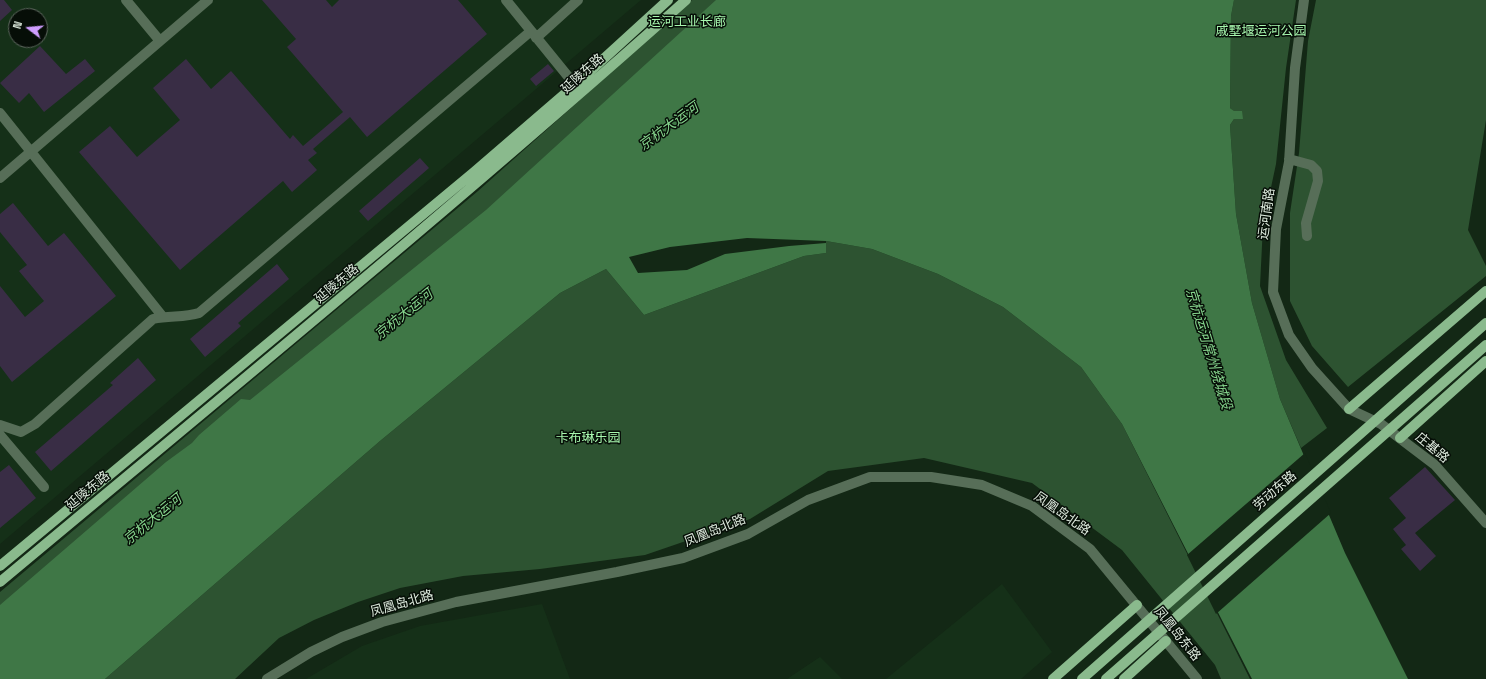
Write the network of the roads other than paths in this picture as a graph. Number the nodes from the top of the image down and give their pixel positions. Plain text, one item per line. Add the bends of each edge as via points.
1 (126, 0) edge
2 (208, 0) edge
3 (506, 0) edge
4 (578, 0) edge
5 (668, 0) edge
6 (686, 0) edge
7 (1304, 0) edge
8 (534, 34) junction
9 (160, 41) junction
10 (575, 85) junction
11 (0, 113) edge
12 (31, 152) junction
13 (1289, 159) junction
14 (0, 178) edge
15 (1307, 236) dead end
16 (1486, 290) edge
17 (163, 317) junction
18 (1486, 323) edge
19 (1486, 345) edge
20 (1486, 362) edge
21 (1349, 409) junction
22 (0, 425) edge
23 (0, 435) edge
24 (1400, 438) junction
25 (44, 487) dead end
26 (1486, 523) edge
27 (0, 566) edge
28 (0, 582) edge
29 (1137, 605) junction
30 (1166, 641) junction
31 (267, 679) edge
32 (1052, 679) edge
33 (1082, 679) edge
34 (1106, 679) edge
35 (1124, 679) edge
36 (1197, 679) edge

1 - 9 street
2 - 9 street
3 - 8 street
4 - 8 street
5 - 10 main road, 延陵东路
6 - 28 main road, 延陵东路 via 479,182
7 - 13 street, 运河南路 via 1295,68
8 - 10 street
8 - 17 street via 200,313
9 - 12 street
10 - 27 main road, 延陵东路
11 - 12 street
12 - 14 street
12 - 17 street
13 - 15 street via 1311,165 1317,171 1318,181 1306,223
13 - 21 street, 运河南路 via 1276,230 1273,292 1289,335 1312,368
16 - 21 main road
17 - 22 street via 153,319 35,424 21,432
18 - 33 main road, 劳动东路, bridge
19 - 34 main road, bridge
20 - 24 main road
21 - 24 street, 庄基路 via 1381,424
23 - 25 street
24 - 26 street, 庄基路 via 1435,465
29 - 30 street, 凤凰岛东路
29 - 31 street, 凤凰岛北路 via 1090,549 1032,506 982,485 931,477 870,477 808,500 748,534 683,558 456,602 382,622 310,652
29 - 32 main road
30 - 35 main road
30 - 36 street, 凤凰岛东路

